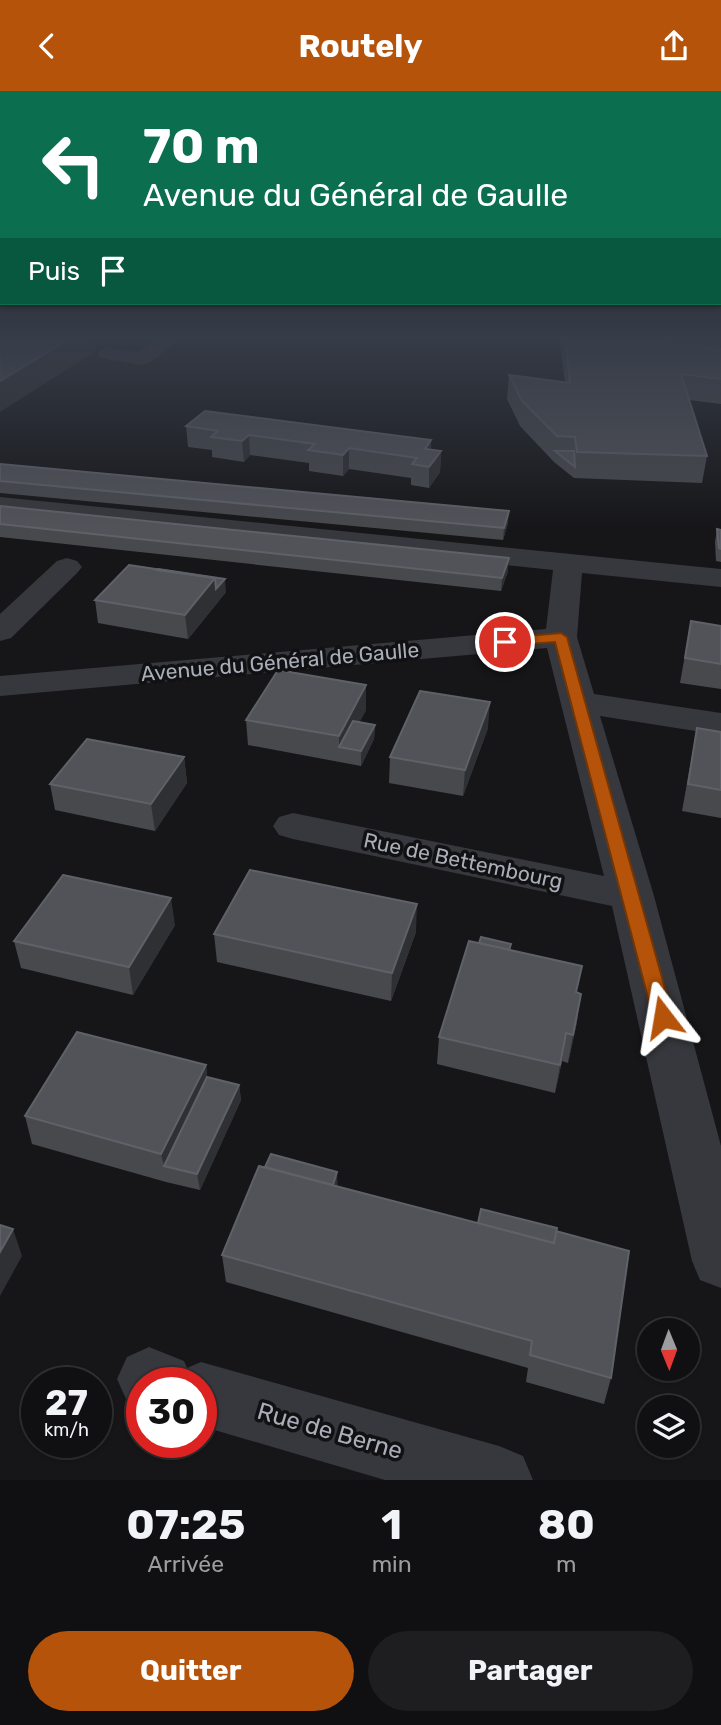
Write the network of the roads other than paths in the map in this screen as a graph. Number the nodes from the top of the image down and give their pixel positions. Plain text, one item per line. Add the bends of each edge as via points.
1 (0, 505) edge
2 (568, 563) junction
3 (67, 567) dead end
4 (721, 578) edge
5 (0, 631) edge
6 (561, 637) junction
7 (0, 685) edge
8 (578, 702) junction
9 (721, 724) edge
10 (293, 826) dead end
11 (632, 896) junction
12 (706, 1130) edge
13 (721, 1261) edge
14 (217, 1398) edge
15 (499, 1480) edge

1 - 2 street
2 - 4 street
2 - 6 street
3 - 5 street
6 - 7 street, Avenue du Général de Gaulle
6 - 8 street
8 - 9 street
8 - 11 street
10 - 11 street, Rue de Bettembourg
11 - 12 street
12 - 13 street
14 - 15 street, Rue de Berne

